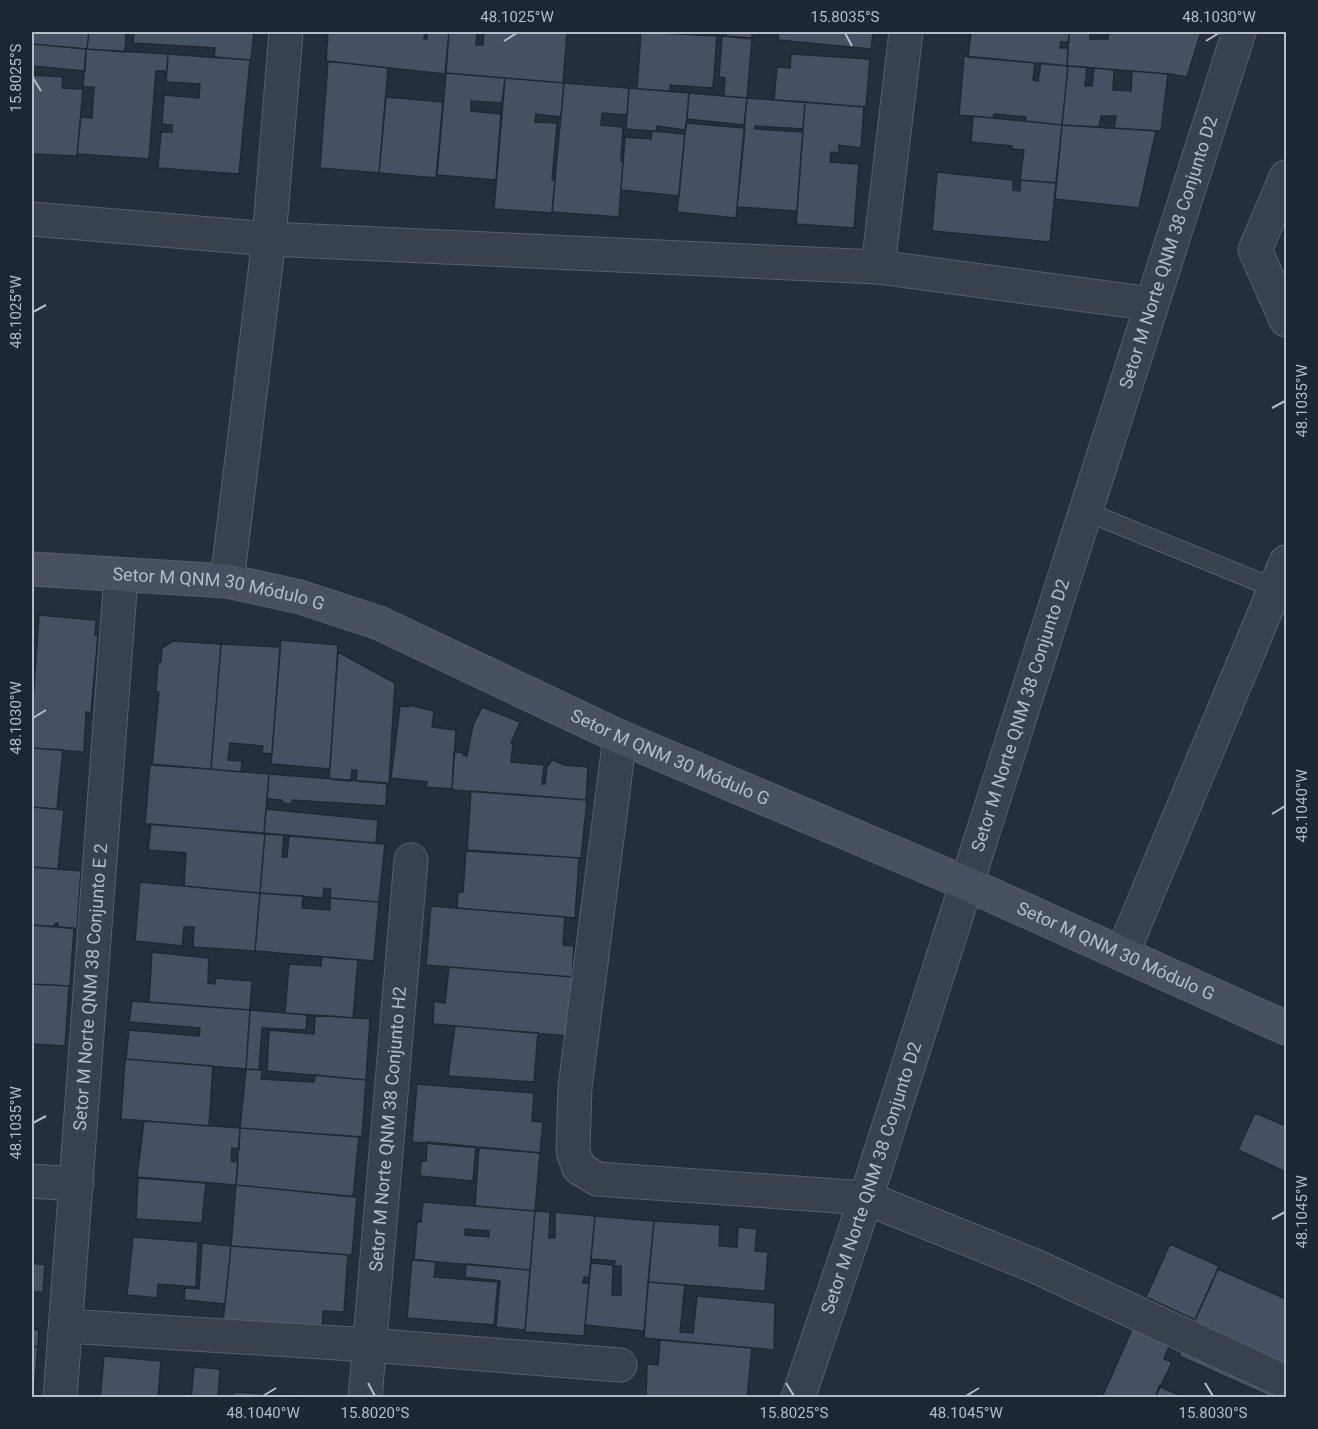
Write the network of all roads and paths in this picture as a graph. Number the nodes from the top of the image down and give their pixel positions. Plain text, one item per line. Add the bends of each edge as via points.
1 (286, 32) edge
2 (906, 32) edge
3 (1239, 32) edge
4 (1287, 177) edge
5 (32, 219) edge
6 (269, 238) junction
7 (1255, 250) junction
8 (1287, 266) edge
9 (878, 267) junction
10 (1152, 304) junction
11 (1287, 320) edge
12 (1085, 511) junction
13 (32, 569) edge
14 (121, 576) junction
15 (227, 581) junction
16 (1283, 581) edge
17 (620, 737) junction
18 (411, 860) dead end
19 (966, 884) junction
20 (1122, 954) junction
21 (1287, 1028) edge
22 (32, 1181) edge
23 (77, 1184) junction
24 (866, 1198) junction
25 (66, 1326) junction
26 (369, 1345) junction
27 (620, 1365) dead end
28 (1287, 1382) edge
29 (60, 1398) edge
30 (365, 1398) edge
31 (798, 1398) edge

1 - 6 street
2 - 9 street
3 - 10 street, Setor M Norte QNM 38 Conjunto D2
4 - 7 street
5 - 6 street
6 - 9 street
6 - 15 street
7 - 8 street
7 - 11 street
9 - 10 street
10 - 12 street, Setor M Norte QNM 38 Conjunto D2
12 - 16 lane
12 - 19 street, Setor M Norte QNM 38 Conjunto D2
13 - 14 street, Setor M QNM 30 Módulo G
14 - 15 street, Setor M QNM 30 Módulo G
14 - 23 street, Setor M Norte QNM 38 Conjunto E 2
15 - 17 street, Setor M QNM 30 Módulo G via 300,597 379,622
16 - 20 street
17 - 19 street, Setor M QNM 30 Módulo G
17 - 24 street via 575,1087 573,1152 579,1168 597,1179
18 - 26 street, Setor M Norte QNM 38 Conjunto H2
19 - 20 street, Setor M QNM 30 Módulo G
19 - 24 street, Setor M Norte QNM 38 Conjunto D2
20 - 21 street, Setor M QNM 30 Módulo G
22 - 23 street
23 - 25 street, Setor M Norte QNM 38 Conjunto E 2
24 - 28 street via 1035,1266
24 - 31 street, Setor M Norte QNM 38 Conjunto D2
25 - 26 street
25 - 29 street, Setor M Norte QNM 38 Conjunto E 2
26 - 27 street
26 - 30 street, Setor M Norte QNM 38 Conjunto H2

